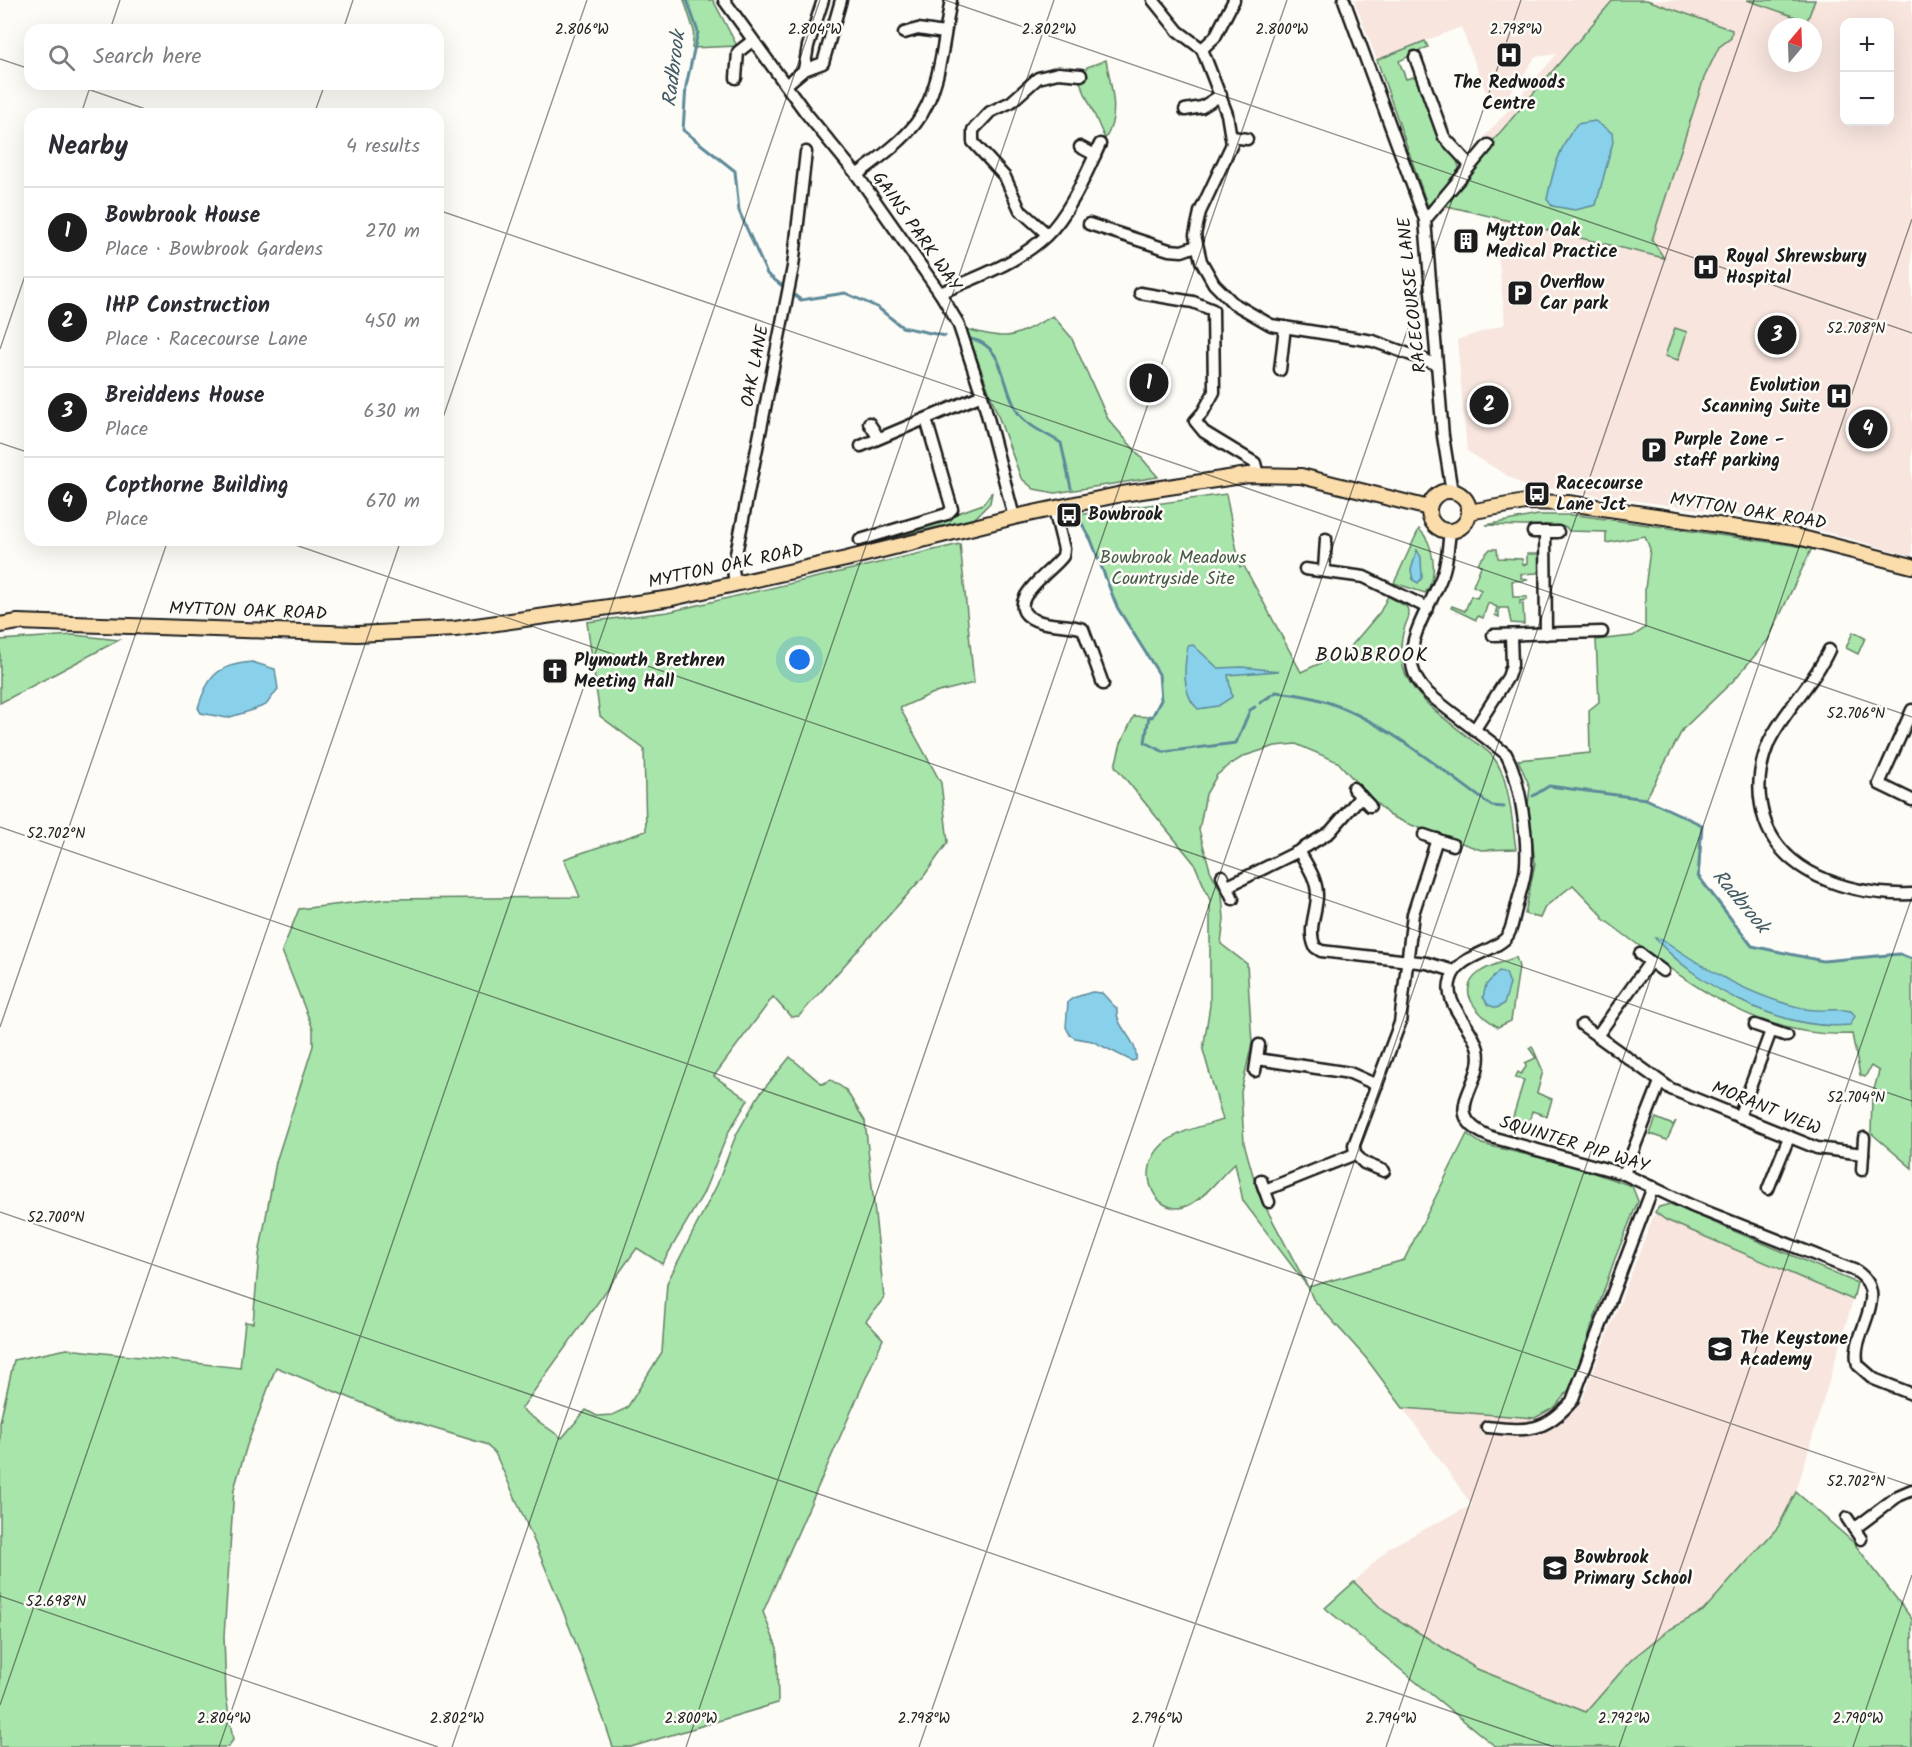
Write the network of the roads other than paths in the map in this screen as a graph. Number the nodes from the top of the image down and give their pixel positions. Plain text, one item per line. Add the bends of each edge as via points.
1 (724, 0) edge
2 (823, 0) edge
3 (841, 0) edge
4 (951, 0) edge
5 (1153, 0) edge
6 (1234, 0) edge
7 (1344, 0) edge
8 (919, 17) dead end
9 (918, 29) junction
10 (904, 33) dead end
11 (944, 33) junction
12 (752, 41) junction
13 (1202, 49) junction
14 (1415, 57) dead end
15 (804, 70) junction
16 (1081, 75) dead end
17 (736, 78) dead end
18 (786, 84) junction
19 (1221, 95) junction
20 (1185, 110) dead end
21 (1232, 137) junction
22 (1247, 139) dead end
23 (1100, 144) dead end
24 (1488, 145) dead end
25 (1080, 147) dead end
26 (806, 152) dead end
27 (1095, 155) junction
28 (1469, 164) junction
29 (857, 175) junction
30 (1425, 220) junction
31 (1089, 224) dead end
32 (1047, 234) junction
33 (1196, 246) junction
34 (940, 293) junction
35 (1140, 293) dead end
36 (1285, 327) junction
37 (1436, 364) junction
38 (1280, 370) dead end
39 (982, 395) junction
40 (926, 419) junction
41 (869, 423) dead end
42 (878, 437) junction
43 (861, 446) dead end
44 (1258, 475) junction
45 (1452, 492) junction
46 (1429, 508) junction
47 (1054, 509) junction
48 (1469, 512) junction
49 (1014, 517) junction
50 (1450, 531) junction
51 (1533, 532) dead end
52 (1545, 532) junction
53 (1558, 532) dead end
54 (1326, 539) dead end
55 (860, 540) dead end
56 (1912, 566) edge
57 (1305, 569) dead end
58 (1324, 570) junction
59 (735, 585) junction
60 (1428, 608) junction
61 (0, 616) edge
62 (18, 622) junction
63 (0, 625) edge
64 (1602, 632) dead end
65 (1546, 634) junction
66 (1493, 635) dead end
67 (1511, 636) junction
68 (1829, 650) dead end
69 (1103, 684) dead end
70 (1912, 710) edge
71 (1475, 729) junction
72 (1912, 800) edge
73 (1370, 806) dead end
74 (1424, 835) dead end
75 (1437, 839) junction
76 (1453, 845) dead end
77 (1299, 851) junction
78 (1222, 876) dead end
79 (1228, 886) junction
80 (1912, 894) edge
81 (1233, 899) dead end
82 (1640, 954) dead end
83 (1407, 961) junction
84 (1650, 962) junction
85 (1454, 971) junction
86 (1663, 971) dead end
87 (1582, 1025) dead end
88 (1755, 1025) dead end
89 (1771, 1031) junction
90 (1597, 1036) junction
91 (1786, 1036) dead end
92 (1259, 1045) dead end
93 (1257, 1059) junction
94 (1255, 1071) dead end
95 (1660, 1082) junction
96 (1377, 1084) junction
97 (1739, 1117) junction
98 (1789, 1137) junction
99 (1864, 1138) dead end
100 (1355, 1154) junction
101 (1863, 1154) junction
102 (1862, 1170) dead end
103 (1384, 1171) dead end
104 (1624, 1174) junction
105 (1653, 1187) junction
106 (1768, 1189) dead end
107 (1269, 1202) dead end
108 (1912, 1394) edge
109 (1487, 1426) dead end
110 (1912, 1490) edge
111 (1846, 1518) dead end
112 (1854, 1529) junction
113 (1861, 1539) dead end

1 - 12 street, GAINS PARK WAY
2 - 15 street
3 - 15 street via 823,63
4 - 11 street
5 - 13 street via 1178,31
6 - 13 street via 1215,38
7 - 30 street, RACECOURSE LANE
8 - 9 street
9 - 10 street
9 - 11 street
11 - 29 street via 933,88 916,123
12 - 17 street via 738,52
12 - 18 street, GAINS PARK WAY
13 - 19 street
14 - 28 street via 1444,137
15 - 18 street
16 - 32 street via 1058,73 1038,78 1011,102 990,112 973,130 974,142 1005,177 1020,210
18 - 29 street, GAINS PARK WAY
19 - 20 street
19 - 21 street
21 - 22 street
21 - 33 street via 1229,154 1200,212
23 - 27 street
24 - 28 street
25 - 27 street
26 - 59 street, OAK LANE via 787,297 733,569
27 - 32 street via 1061,217
28 - 30 street
29 - 34 street, GAINS PARK WAY
30 - 37 street, RACECOURSE LANE
31 - 33 street via 1107,224 1169,250
32 - 34 street via 1005,265
33 - 36 street via 1207,274 1233,303 1262,321
34 - 39 street, GAINS PARK WAY via 960,329
35 - 44 street via 1193,302 1213,310 1214,392 1195,421 1204,432 1255,463
36 - 37 street via 1372,341
36 - 38 street
37 - 45 street, RACECOURSE LANE
39 - 40 street
39 - 49 street, GAINS PARK WAY
40 - 42 street
40 - 55 street via 952,509 947,514
41 - 42 street
42 - 43 street
44 - 46 main road, MYTTON OAK ROAD via 1301,476
44 - 47 main road, MYTTON OAK ROAD via 1122,494
45 - 46 main road via 1440,494
45 - 48 main road via 1465,499
46 - 50 main road via 1432,522
47 - 49 main road, MYTTON OAK ROAD
47 - 69 street via 1063,556 1029,588 1025,607 1038,621 1083,629
48 - 50 main road via 1464,524
48 - 56 main road, MYTTON OAK ROAD via 1525,502 1568,503 1794,536
49 - 59 main road, MYTTON OAK ROAD
50 - 60 street via 1443,573
51 - 52 street
52 - 53 street
52 - 65 street
54 - 58 street
57 - 58 street
58 - 60 street via 1365,577
59 - 62 main road, MYTTON OAK ROAD via 465,628 357,634
60 - 71 street via 1410,651 1417,680
61 - 62 main road, MYTTON OAK ROAD
62 - 63 main road, MYTTON OAK ROAD
64 - 65 street
65 - 67 street
66 - 67 street
67 - 71 street via 1512,665 1508,677
68 - 80 street via 1769,742 1759,779 1762,813 1784,853 1814,875 1874,893
70 - 72 street via 1879,784
71 - 85 street via 1506,754 1513,768 1526,863 1505,938
73 - 77 street via 1357,792 1330,832
74 - 75 street
75 - 76 street
75 - 83 street via 1413,914
77 - 79 street
77 - 83 street via 1316,885 1311,931 1315,946 1321,951
78 - 79 street
79 - 81 street
82 - 84 street
83 - 85 street
83 - 96 street via 1400,1023
84 - 86 street
84 - 90 street
85 - 104 street, SQUINTER PIP WAY via 1450,980 1451,999 1478,1050 1479,1063 1464,1103 1476,1131
87 - 90 street, MORANT VIEW
88 - 89 street
89 - 91 street
89 - 97 street
90 - 95 street, MORANT VIEW
92 - 93 street
93 - 94 street
93 - 96 street via 1350,1073
95 - 97 street, MORANT VIEW
95 - 104 street
96 - 100 street via 1354,1145
97 - 98 street, MORANT VIEW
98 - 101 street, MORANT VIEW via 1817,1148
98 - 106 street
99 - 101 street
100 - 103 street via 1364,1163
100 - 107 street via 1263,1185
101 - 102 street
104 - 105 street, SQUINTER PIP WAY
105 - 108 street, SQUINTER PIP WAY via 1862,1275 1869,1287 1871,1305 1857,1353 1858,1365 1874,1378
105 - 109 street via 1572,1401 1542,1427 1516,1430
110 - 112 street
111 - 112 street
112 - 113 street

